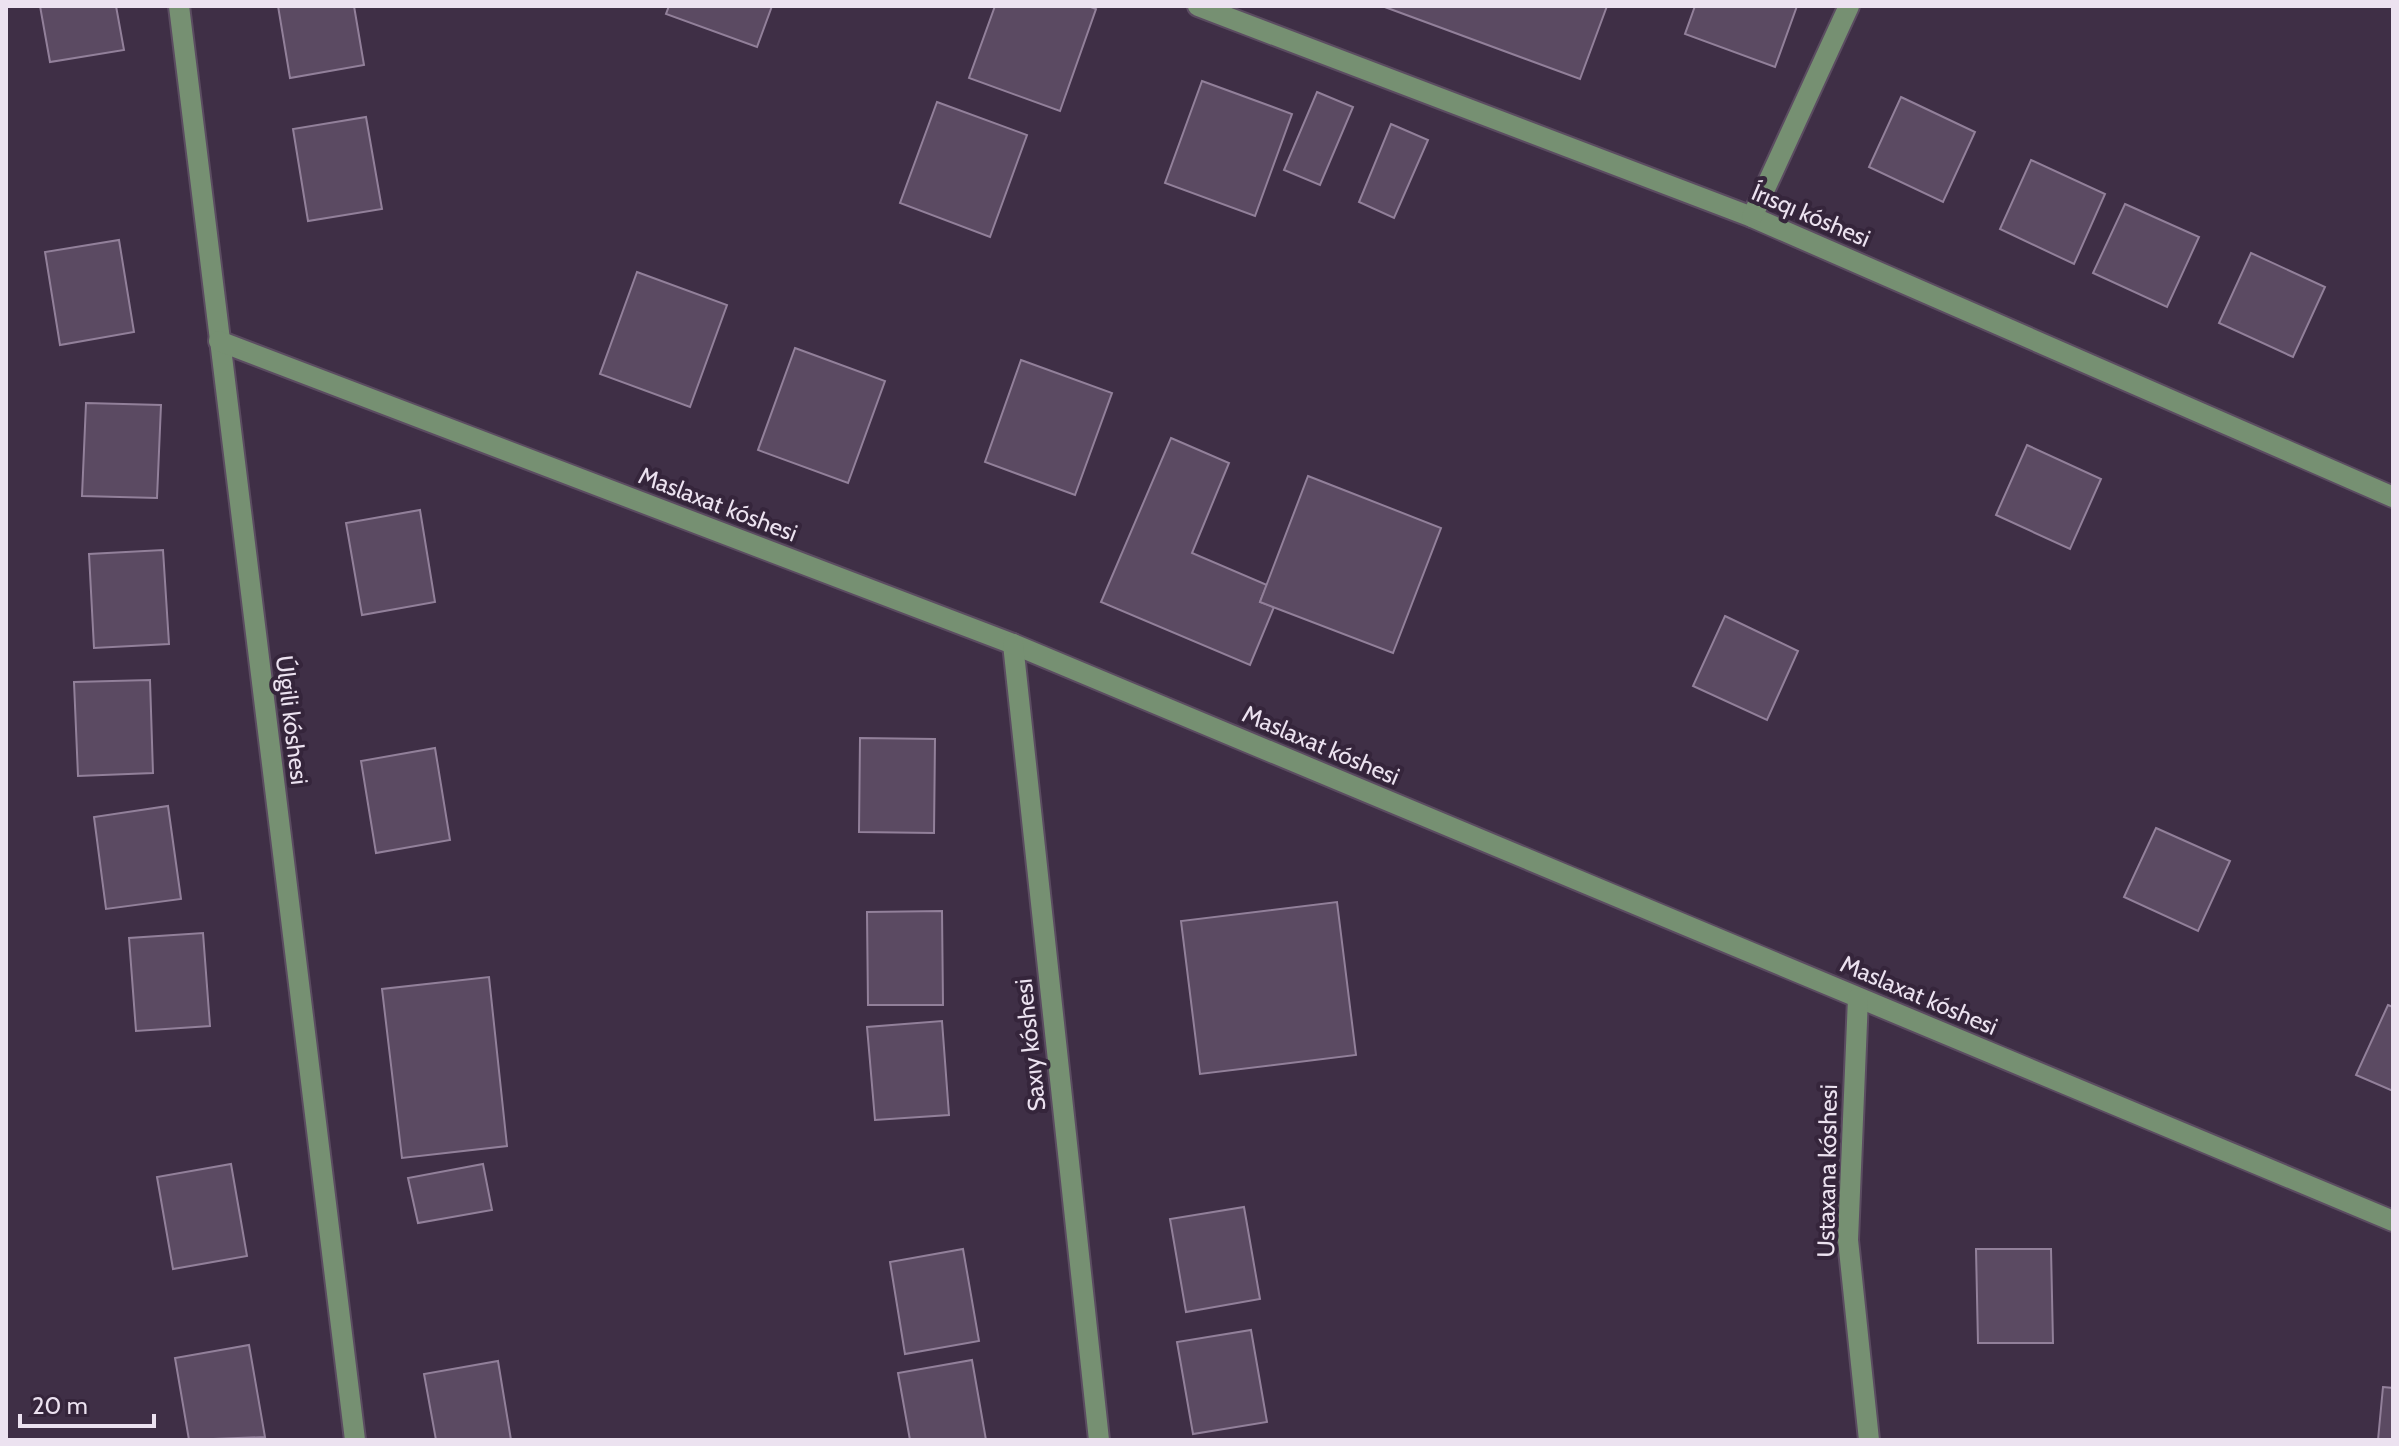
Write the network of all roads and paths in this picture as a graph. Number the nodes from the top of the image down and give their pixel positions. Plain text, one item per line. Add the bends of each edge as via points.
1 (179, 6) edge
2 (1198, 6) edge
3 (1849, 6) edge
4 (1752, 217) junction
5 (219, 341) junction
6 (2393, 497) edge
7 (1013, 644) junction
8 (1858, 998) junction
9 (2393, 1221) edge
10 (355, 1440) edge
11 (1099, 1440) edge
12 (1869, 1440) edge

1 - 5 street, Úlgili kóshesi
2 - 4 street, Írısqı kóshesi
3 - 4 street
4 - 6 street, Írısqı kóshesi
5 - 7 street, Maslaxat kóshesi
5 - 10 street, Úlgili kóshesi
7 - 8 street, Maslaxat kóshesi
7 - 11 street, Saxıy kóshesi
8 - 9 street, Maslaxat kóshesi
8 - 12 street, Ustaxana kóshesi via 1848,1240

